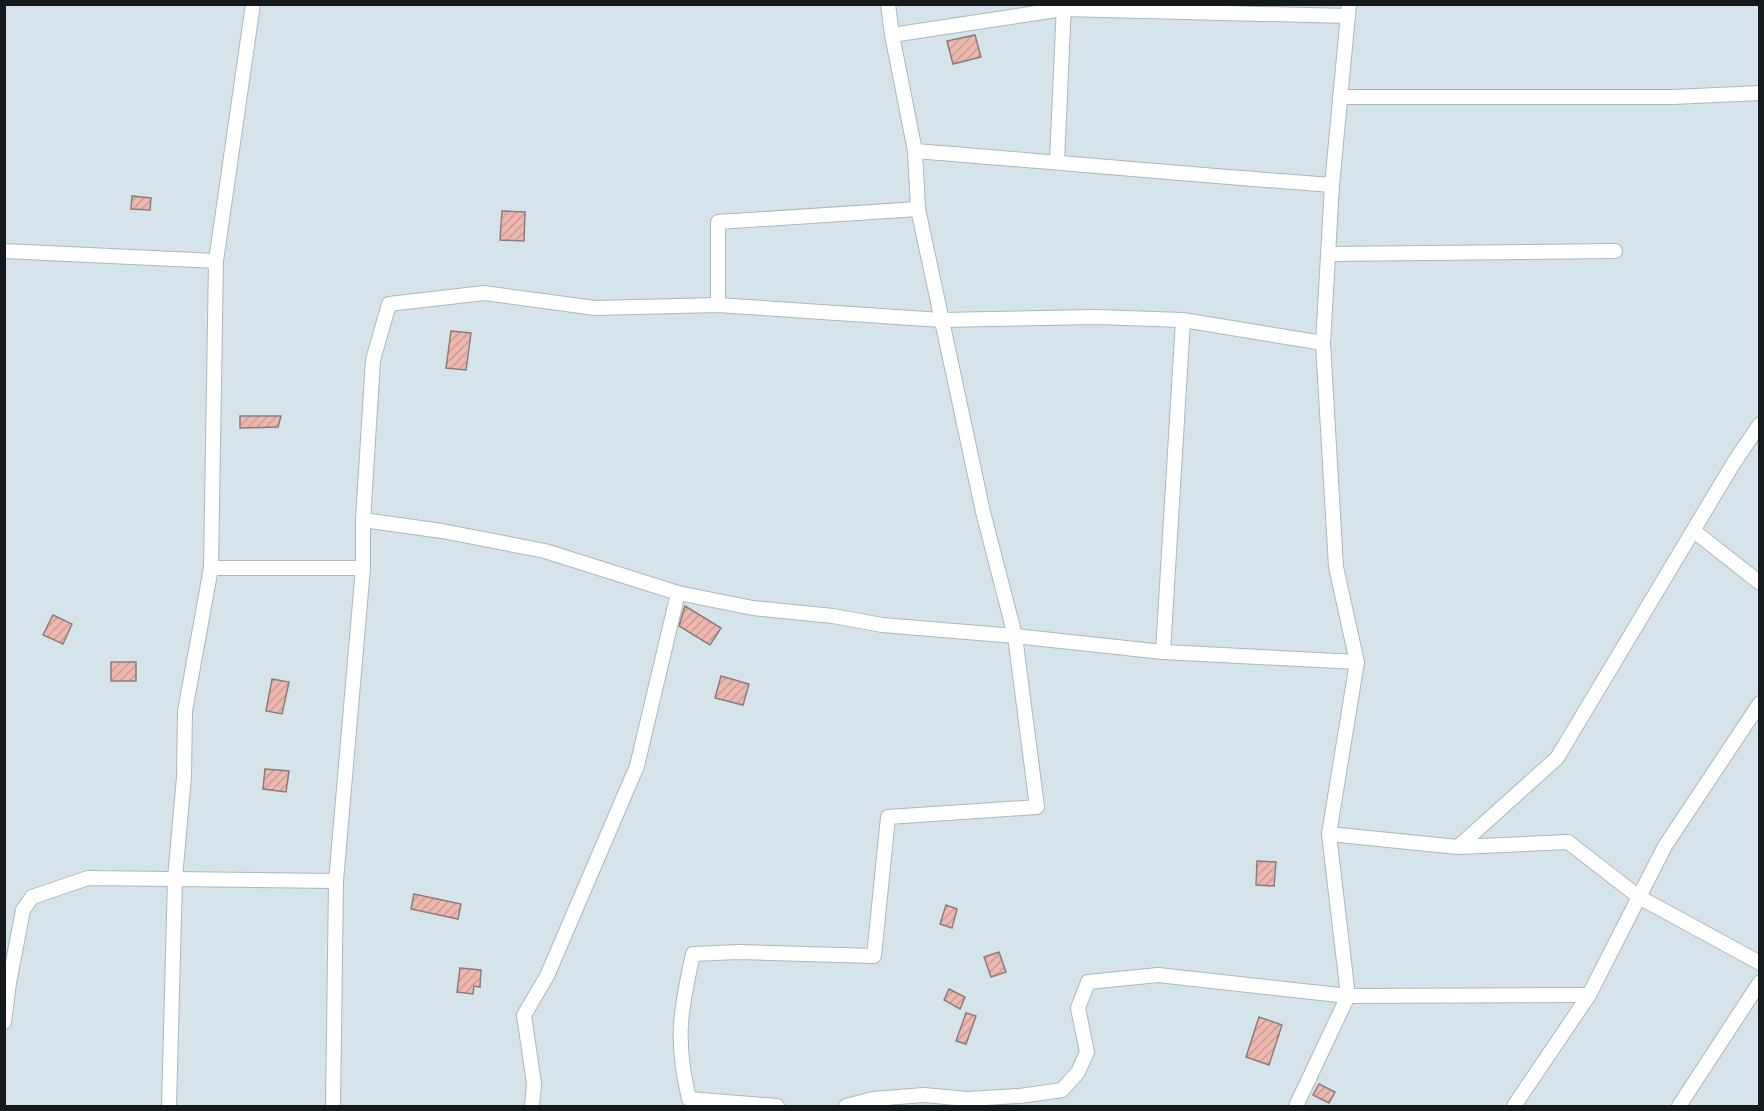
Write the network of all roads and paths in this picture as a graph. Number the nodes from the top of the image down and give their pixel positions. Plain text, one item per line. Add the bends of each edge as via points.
1 (253, 4) edge
2 (888, 4) edge
3 (1064, 7) edge
4 (1349, 10) edge
5 (892, 35) junction
6 (1760, 93) edge
7 (1340, 98) junction
8 (915, 151) junction
9 (1057, 162) junction
10 (1332, 185) junction
11 (918, 208) junction
12 (4, 250) edge
13 (1615, 251) dead end
14 (1329, 254) junction
15 (216, 261) junction
16 (718, 305) junction
17 (941, 320) junction
18 (1183, 320) junction
19 (1323, 343) junction
20 (1760, 424) edge
21 (363, 520) junction
22 (1694, 531) junction
23 (211, 568) junction
24 (363, 568) junction
25 (1760, 583) edge
26 (678, 593) junction
27 (1015, 636) junction
28 (1163, 652) junction
29 (1358, 662) junction
30 (1760, 703) edge
31 (1329, 834) junction
32 (1458, 847) junction
33 (175, 878) junction
34 (336, 881) junction
35 (1639, 897) junction
36 (1760, 963) edge
37 (1760, 982) edge
38 (1589, 995) junction
39 (1348, 996) junction
40 (4, 1022) edge
41 (169, 1107) edge
42 (333, 1107) edge
43 (532, 1107) edge
44 (777, 1107) edge
45 (846, 1107) edge
46 (1296, 1107) edge
47 (1514, 1107) edge
48 (1679, 1107) edge

1 - 15 street
2 - 5 street
3 - 4 street
3 - 5 street
3 - 9 street
4 - 7 street
5 - 8 street
6 - 7 street
7 - 10 street
8 - 9 street
8 - 11 street
9 - 10 street
10 - 14 street
11 - 16 street via 718,222
11 - 17 street
12 - 15 street
13 - 14 street
14 - 19 street
15 - 23 street
16 - 17 street
16 - 21 street via 595,308 484,293 389,304 373,360
17 - 18 street
17 - 27 street
18 - 19 street
18 - 28 street
19 - 29 street via 1336,567
20 - 22 street
21 - 24 street
21 - 26 street via 545,551
22 - 25 street
22 - 32 street via 1557,758
23 - 24 street
23 - 33 street via 185,711
24 - 34 street
26 - 27 street via 753,608 882,625
26 - 43 street via 637,766 547,976 524,1015 534,1084
27 - 28 street
27 - 44 street via 1037,807 888,817 874,956 693,954 681,1006 679,1036 689,1099
28 - 29 street
29 - 31 street
30 - 35 street via 1665,846
31 - 32 street
31 - 39 street
32 - 35 street via 1568,842
33 - 34 street
33 - 40 street via 88,879 32,897 23,910
33 - 41 street
34 - 42 street
35 - 36 street
35 - 38 street
37 - 48 street
38 - 39 street
38 - 47 street
39 - 45 street via 1158,975 1088,982 1078,1008 1087,1052 1078,1072 1062,1090 967,1099 924,1095 873,1099
39 - 46 street

